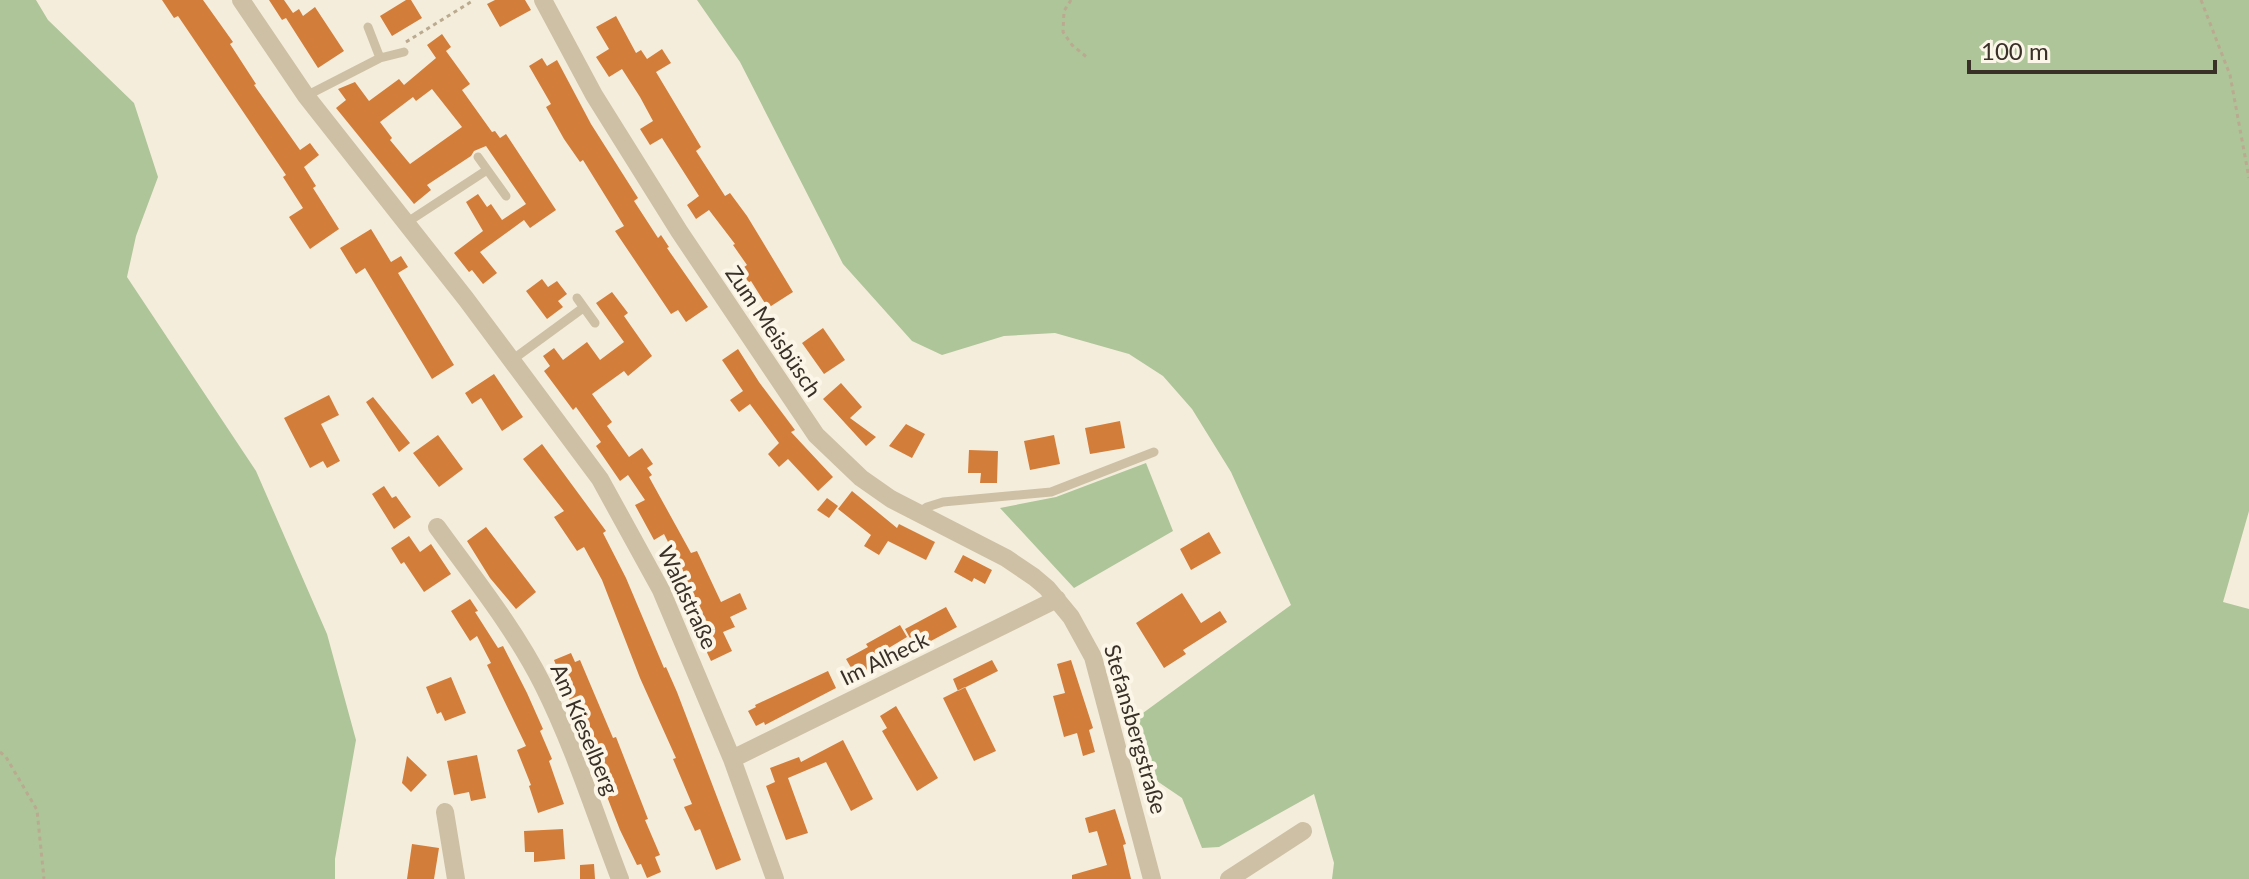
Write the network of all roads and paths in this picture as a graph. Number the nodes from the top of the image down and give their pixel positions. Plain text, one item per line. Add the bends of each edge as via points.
1 (241, 0) edge
2 (474, 0) edge
3 (543, 0) edge
4 (1071, 0) edge
5 (2201, 0) edge
6 (368, 27) dead end
7 (404, 52) joint
8 (380, 58) junction
9 (1089, 59) dead end
10 (306, 96) junction
11 (478, 157) dead end
12 (487, 170) junction
13 (2249, 178) edge
14 (506, 196) dead end
15 (406, 223) junction
16 (577, 298) dead end
17 (583, 308) junction
18 (595, 323) dead end
19 (512, 360) junction
20 (1154, 452) dead end
21 (917, 514) junction
22 (437, 527) dead end
23 (1057, 599) junction
24 (0, 752) edge
25 (732, 759) junction
26 (445, 812) dead end
27 (1303, 831) dead end
28 (44, 879) edge
29 (456, 879) edge
30 (620, 879) edge
31 (775, 879) edge
32 (1152, 879) edge
33 (1229, 879) edge

1 - 10 street, Waldstraße
2 - 7 path via 407,40
3 - 21 street, Zum Meisbüsch via 594,95 679,231 816,435 861,478
4 - 9 path via 1064,11 1063,32
5 - 13 path via 2230,75
6 - 8 lane
7 - 8 lane
8 - 10 lane
10 - 15 street, Waldstraße
11 - 12 lane
12 - 14 lane
12 - 15 lane
15 - 19 street, Waldstraße
16 - 17 lane
17 - 18 lane
17 - 19 lane
19 - 25 street, Waldstraße via 626,522 661,590
20 - 21 lane via 1051,492 943,502
21 - 23 street, Zum Meisbüsch via 1006,558
22 - 30 street, Am Kieselberg via 544,687
23 - 25 street, Im Alheck
23 - 32 street, Stefansbergstraße via 1093,657
24 - 28 path via 37,810
25 - 31 street, Waldstraße
26 - 29 street
27 - 33 street

